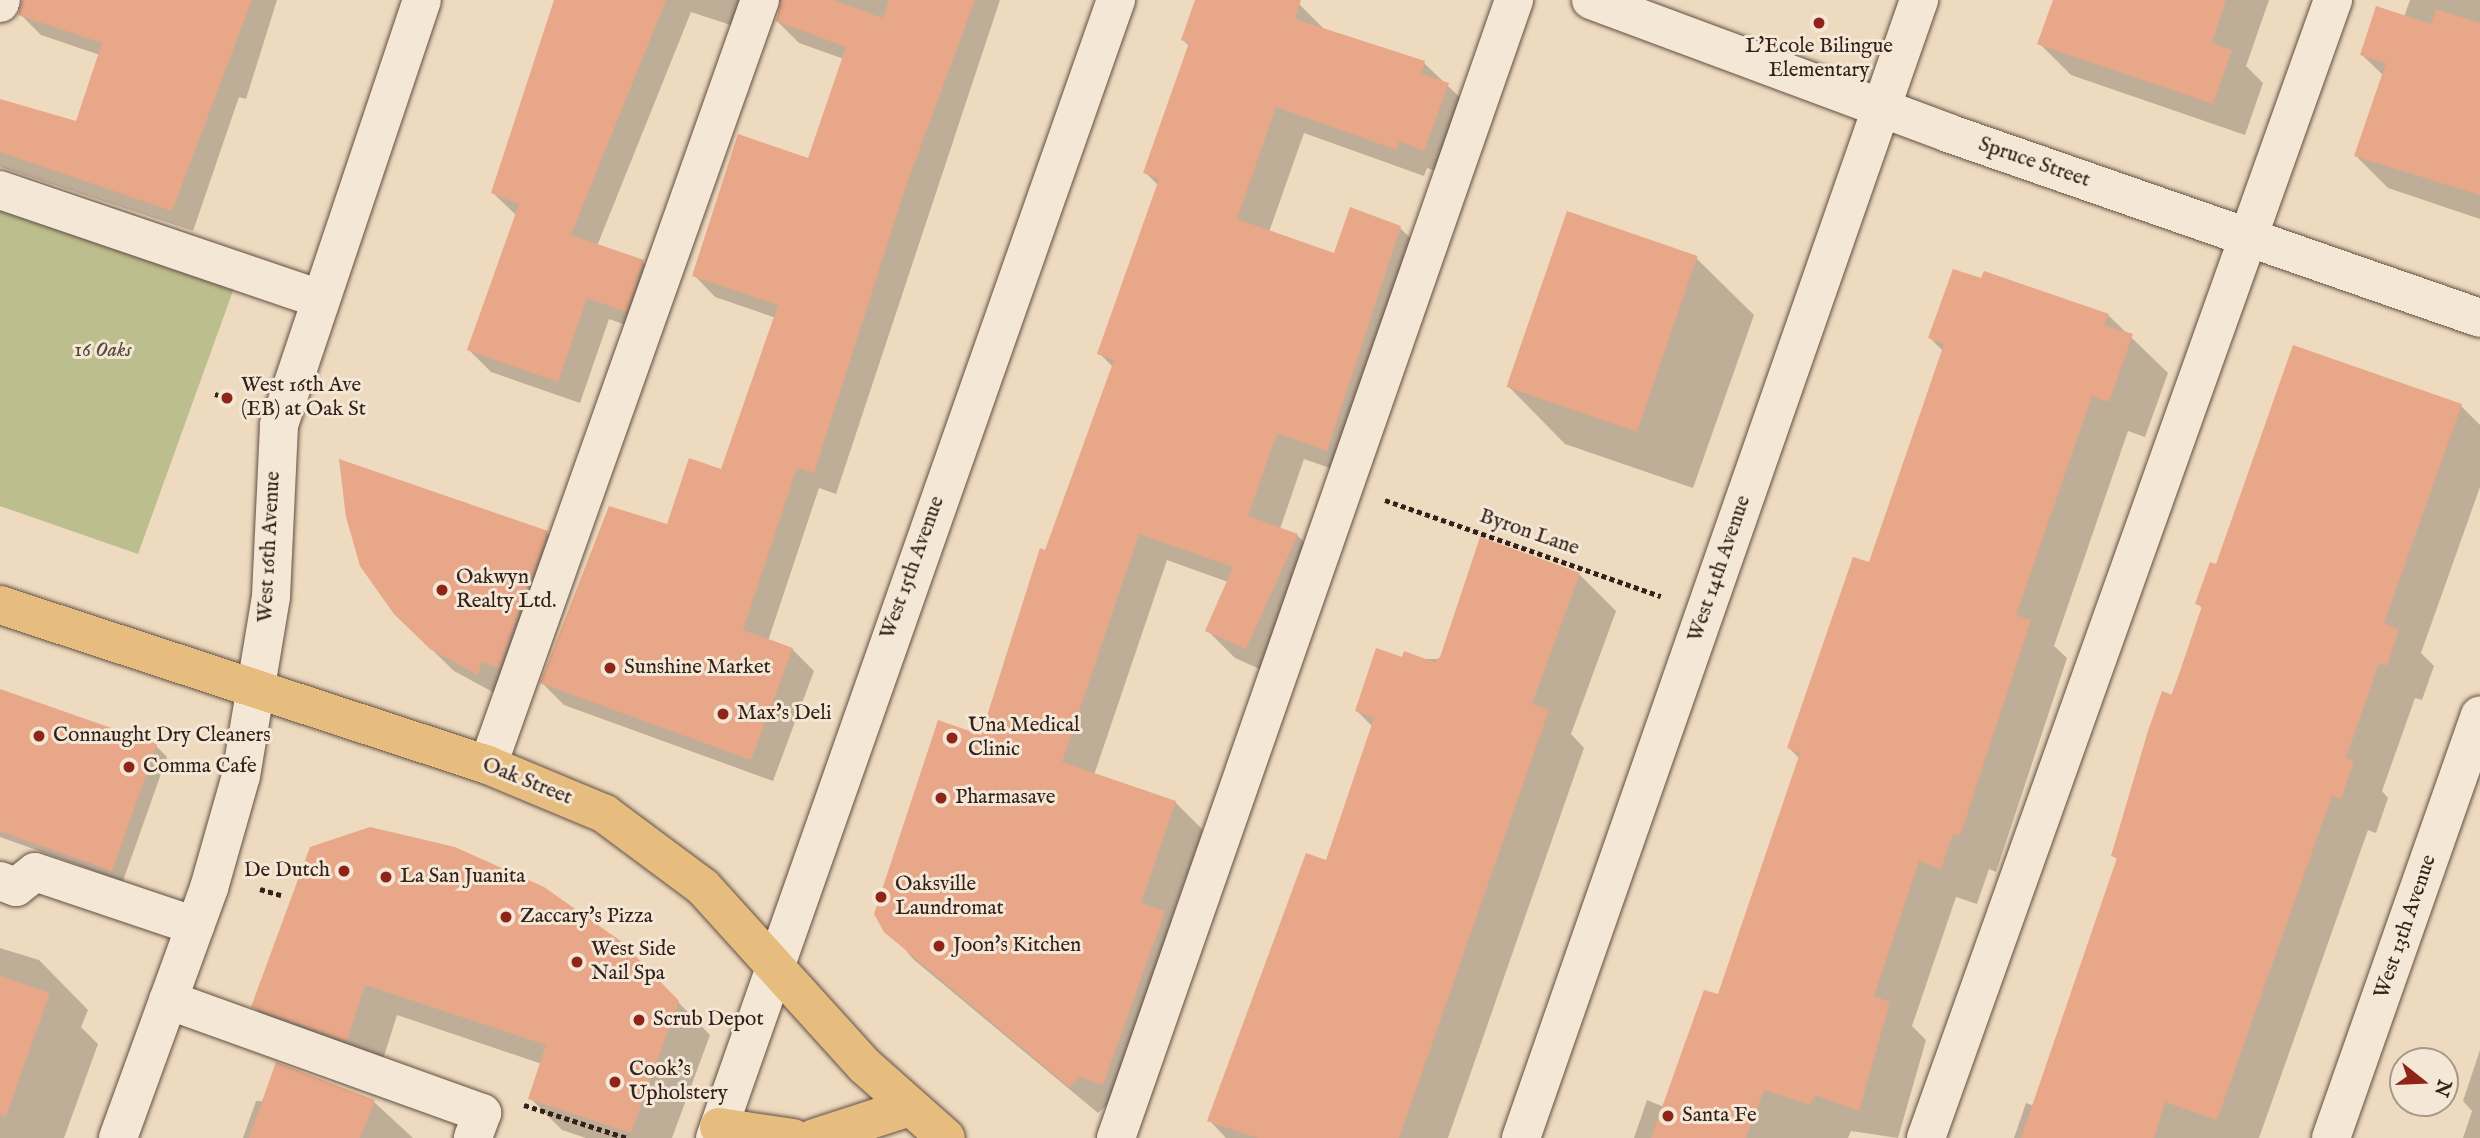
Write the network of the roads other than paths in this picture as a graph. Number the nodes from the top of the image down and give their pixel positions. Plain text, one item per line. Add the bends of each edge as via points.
1 (422, 0) edge
2 (760, 0) edge
3 (1116, 0) edge
4 (1514, 0) edge
5 (1591, 0) edge
6 (1919, 0) edge
7 (2333, 0) edge
8 (1882, 108) junction
9 (0, 190) edge
10 (2248, 237) junction
11 (318, 299) junction
12 (2480, 318) edge
13 (0, 605) edge
14 (255, 690) junction
15 (2480, 715) edge
16 (488, 765) junction
17 (0, 881) edge
18 (195, 926) junction
19 (775, 963) junction
20 (168, 999) junction
21 (907, 1108) junction
22 (477, 1125) edge
23 (717, 1133) edge
24 (118, 1138) edge
25 (793, 1138) edge
26 (814, 1138) edge
27 (946, 1138) edge
28 (1116, 1138) edge
29 (1521, 1138) edge
30 (1926, 1138) edge
31 (2331, 1138) edge

1 - 11 street, West 16th Avenue
2 - 16 street
3 - 19 street, West 15th Avenue
4 - 28 street
5 - 8 street, Spruce Street
6 - 8 street, West 14th Avenue
7 - 10 street
8 - 10 street, Spruce Street
8 - 29 street, West 14th Avenue
9 - 11 street
10 - 12 street, Spruce Street
10 - 30 street
11 - 14 street, West 16th Avenue via 279,425 271,596
13 - 14 main road, Oak Street
14 - 16 main road, Oak Street
14 - 18 street, West 16th Avenue via 241,776
15 - 31 street, West 13th Avenue
16 - 19 main road, Oak Street via 605,814 657,848 704,887
17 - 18 street via 16,887 35,872
18 - 20 street, West 16th Avenue
19 - 21 main road, Oak Street
19 - 23 street, West 15th Avenue
20 - 22 street
20 - 24 street, West 16th Avenue
21 - 26 main road
21 - 27 main road, Oak Street
23 - 25 main road

